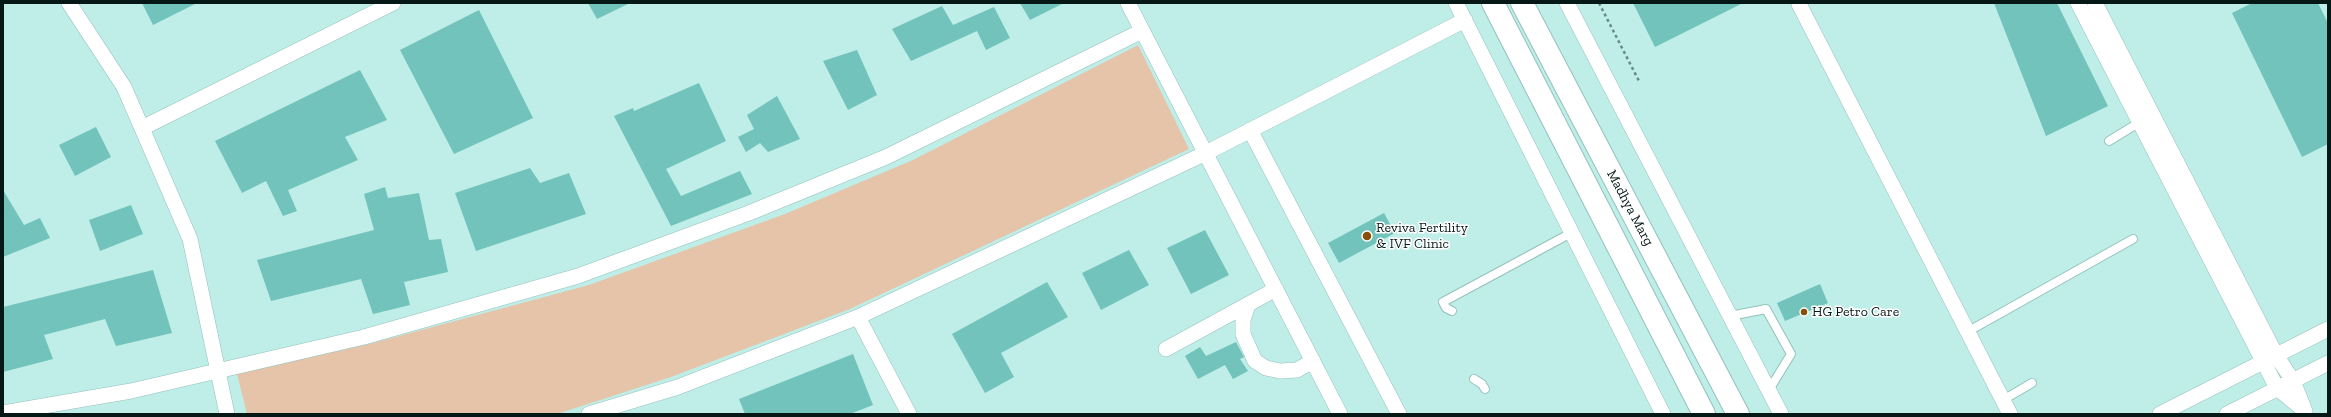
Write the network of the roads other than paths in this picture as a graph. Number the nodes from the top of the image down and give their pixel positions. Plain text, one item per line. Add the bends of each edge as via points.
1 (69, 3) edge
2 (393, 3) edge
3 (1128, 3) edge
4 (1456, 3) edge
5 (1493, 3) edge
6 (1522, 3) edge
7 (1567, 3) edge
8 (2078, 3) edge
9 (2095, 3) edge
10 (1799, 4) edge
11 (1465, 20) junction
12 (1142, 31) junction
13 (2140, 122) junction
14 (142, 128) junction
15 (1250, 130) junction
16 (2109, 141) dead end
17 (1206, 153) junction
18 (1573, 232) junction
19 (2133, 239) dead end
20 (1276, 289) junction
21 (1248, 305) junction
22 (1448, 311) dead end
23 (1730, 316) junction
24 (858, 317) junction
25 (2328, 329) edge
26 (1967, 332) junction
27 (1166, 349) dead end
28 (2270, 358) junction
29 (1313, 361) junction
30 (2328, 363) edge
31 (219, 370) junction
32 (2293, 380) junction
33 (2032, 383) dead end
34 (2277, 388) junction
35 (1769, 390) junction
36 (2003, 400) junction
37 (3, 413) edge
38 (2305, 413) edge
39 (227, 414) edge
40 (589, 414) edge
41 (909, 414) edge
42 (1340, 414) edge
43 (1399, 414) edge
44 (1663, 414) edge
45 (1704, 414) edge
46 (1738, 414) edge
47 (1781, 414) edge
48 (2010, 414) edge
49 (2160, 414) edge
50 (2227, 414) edge

1 - 14 street via 124,87
2 - 14 street
3 - 12 street
4 - 11 street
5 - 45 main road, Madhya Marg
6 - 46 main road, Madhya Marg
7 - 23 street
8 - 13 street
9 - 28 street
10 - 26 street
11 - 15 street
11 - 18 street
12 - 17 street
12 - 31 street via 886,157 682,238 578,276 364,337
13 - 16 lane
13 - 28 street
14 - 31 street via 190,239
15 - 17 street
15 - 43 street
17 - 20 street
17 - 24 street
18 - 22 lane via 1443,302
18 - 44 street
19 - 26 lane
20 - 21 street
20 - 29 street
21 - 27 street
21 - 29 street via 1243,320 1243,334 1255,362 1280,371 1297,370
23 - 35 street
23 - 35 lane via 1766,309 1791,354
24 - 40 street via 678,387
24 - 41 street
25 - 28 street
26 - 36 street
28 - 32 street
28 - 34 street
28 - 49 street
29 - 42 street
30 - 32 street
31 - 37 street via 131,391
31 - 39 street
32 - 34 street
32 - 38 street
33 - 36 lane
34 - 38 street
34 - 50 street
35 - 47 street
36 - 48 street

